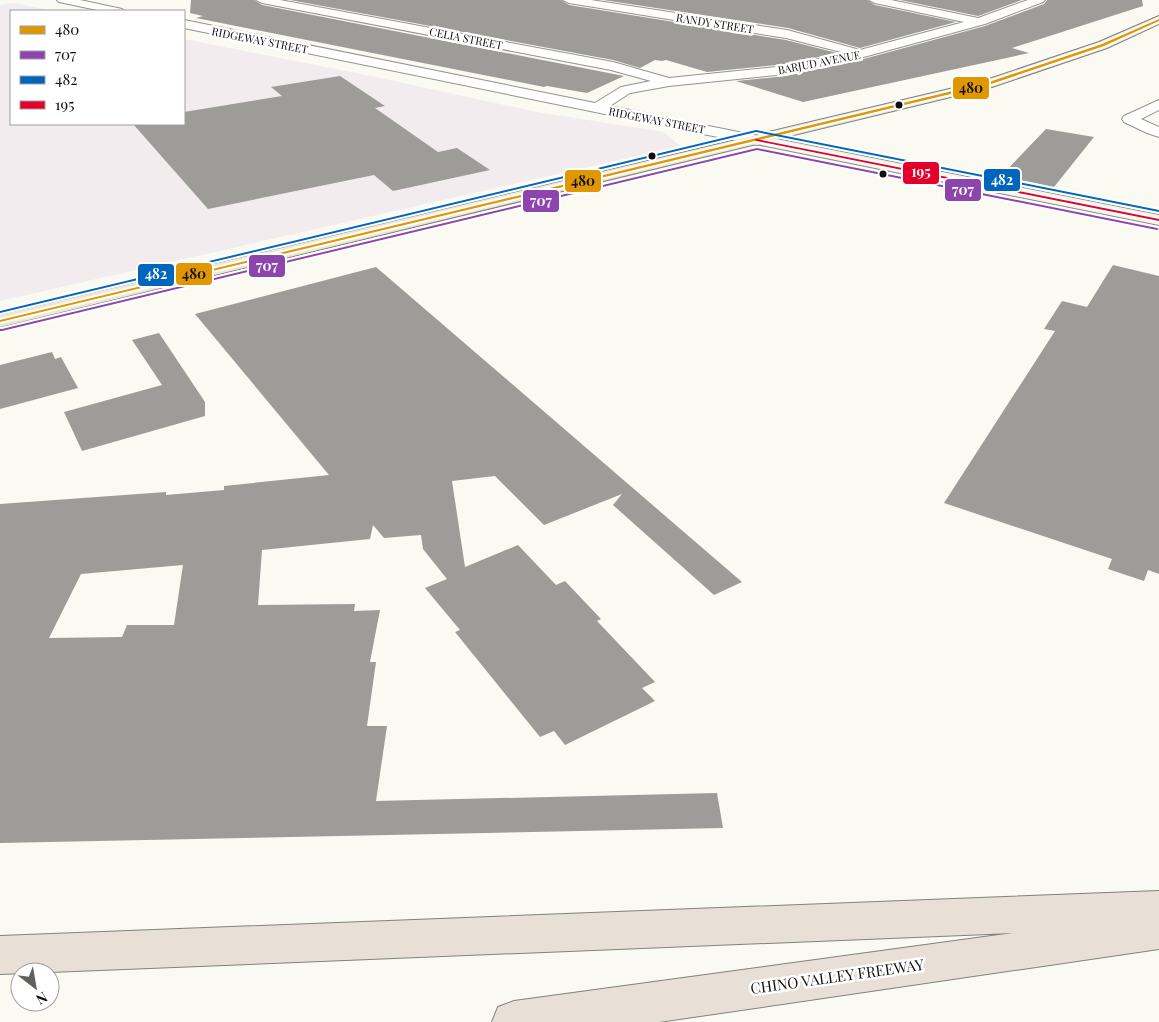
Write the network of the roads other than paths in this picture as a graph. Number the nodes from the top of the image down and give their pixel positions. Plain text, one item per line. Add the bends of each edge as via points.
1 (62, 0) edge
2 (262, 0) edge
3 (569, 0) edge
4 (875, 0) edge
5 (1039, 0) edge
6 (113, 10) edge
7 (1159, 20) edge
8 (981, 22) junction
9 (185, 24) edge
10 (860, 54) junction
11 (669, 82) junction
12 (1159, 104) edge
13 (597, 108) junction
14 (1156, 131) edge
15 (757, 140) junction
16 (1159, 220) edge
17 (0, 321) edge
18 (1159, 909) edge
19 (1159, 931) edge
20 (0, 955) edge
21 (514, 1022) edge

1 - 6 street
2 - 11 street, CELIA STREET via 613,66
3 - 10 street, RANDY STREET via 787,34
4 - 8 street
5 - 8 street, BARJUD AVENUE
7 - 15 main road via 1103,45 987,84
8 - 10 street, BARJUD AVENUE
9 - 13 street, RIDGEWAY STREET
10 - 11 street, BARJUD AVENUE via 786,70
11 - 13 street, BARJUD AVENUE via 626,90
12 - 14 street via 1129,119
13 - 15 street, RIDGEWAY STREET
15 - 16 street, RIDGEWAY STREET
15 - 17 main road
18 - 20 highway
19 - 21 highway, CHINO VALLEY FREEWAY

